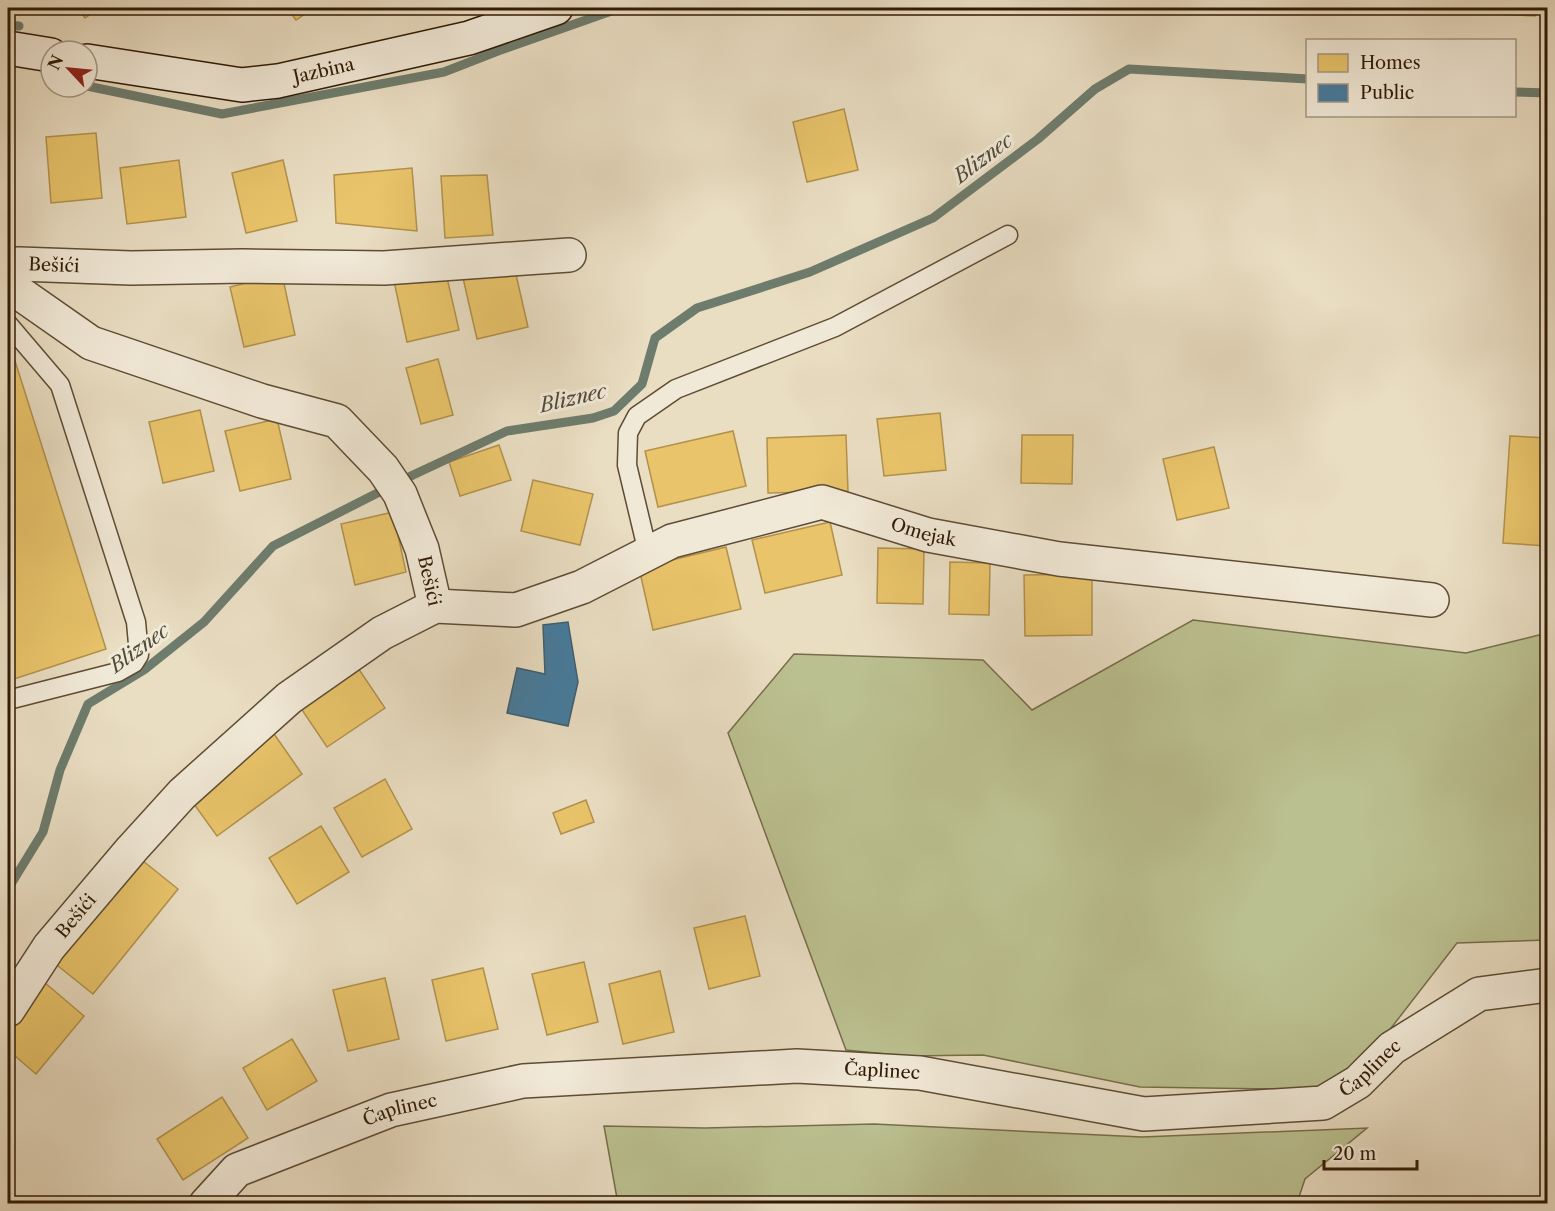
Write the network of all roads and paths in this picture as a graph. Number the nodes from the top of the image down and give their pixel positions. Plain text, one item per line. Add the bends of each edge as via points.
1 (556, 8) edge
2 (8, 48) edge
3 (39, 53) edge
4 (99, 62) edge
5 (1008, 235) dead end
6 (570, 255) dead end
7 (8, 266) edge
8 (8, 285) edge
9 (8, 324) edge
10 (648, 553) junction
11 (1432, 600) dead end
12 (435, 606) junction
13 (8, 700) edge
14 (1548, 985) edge
15 (8, 1010) edge
16 (206, 1203) edge

1 - 4 street, Jazbina via 469,38 278,81 242,85
2 - 3 street
5 - 10 lane via 835,327 676,389 636,416 628,434 627,465
6 - 7 street, Bešići via 384,268
8 - 12 street, Bešići via 91,343 262,401 337,421 392,482 422,549
9 - 13 lane via 60,385 136,622 139,655 134,663 118,672
10 - 11 street, Omejak via 672,541 822,502 928,535 1059,559
10 - 12 street, Omejak via 582,587 516,610
12 - 15 street, Bešići via 382,633 289,698 182,794 49,947
14 - 16 street, Čaplinec via 1479,994 1392,1048 1358,1082 1323,1103 1144,1114 920,1073 797,1066 524,1081 380,1114 237,1170

